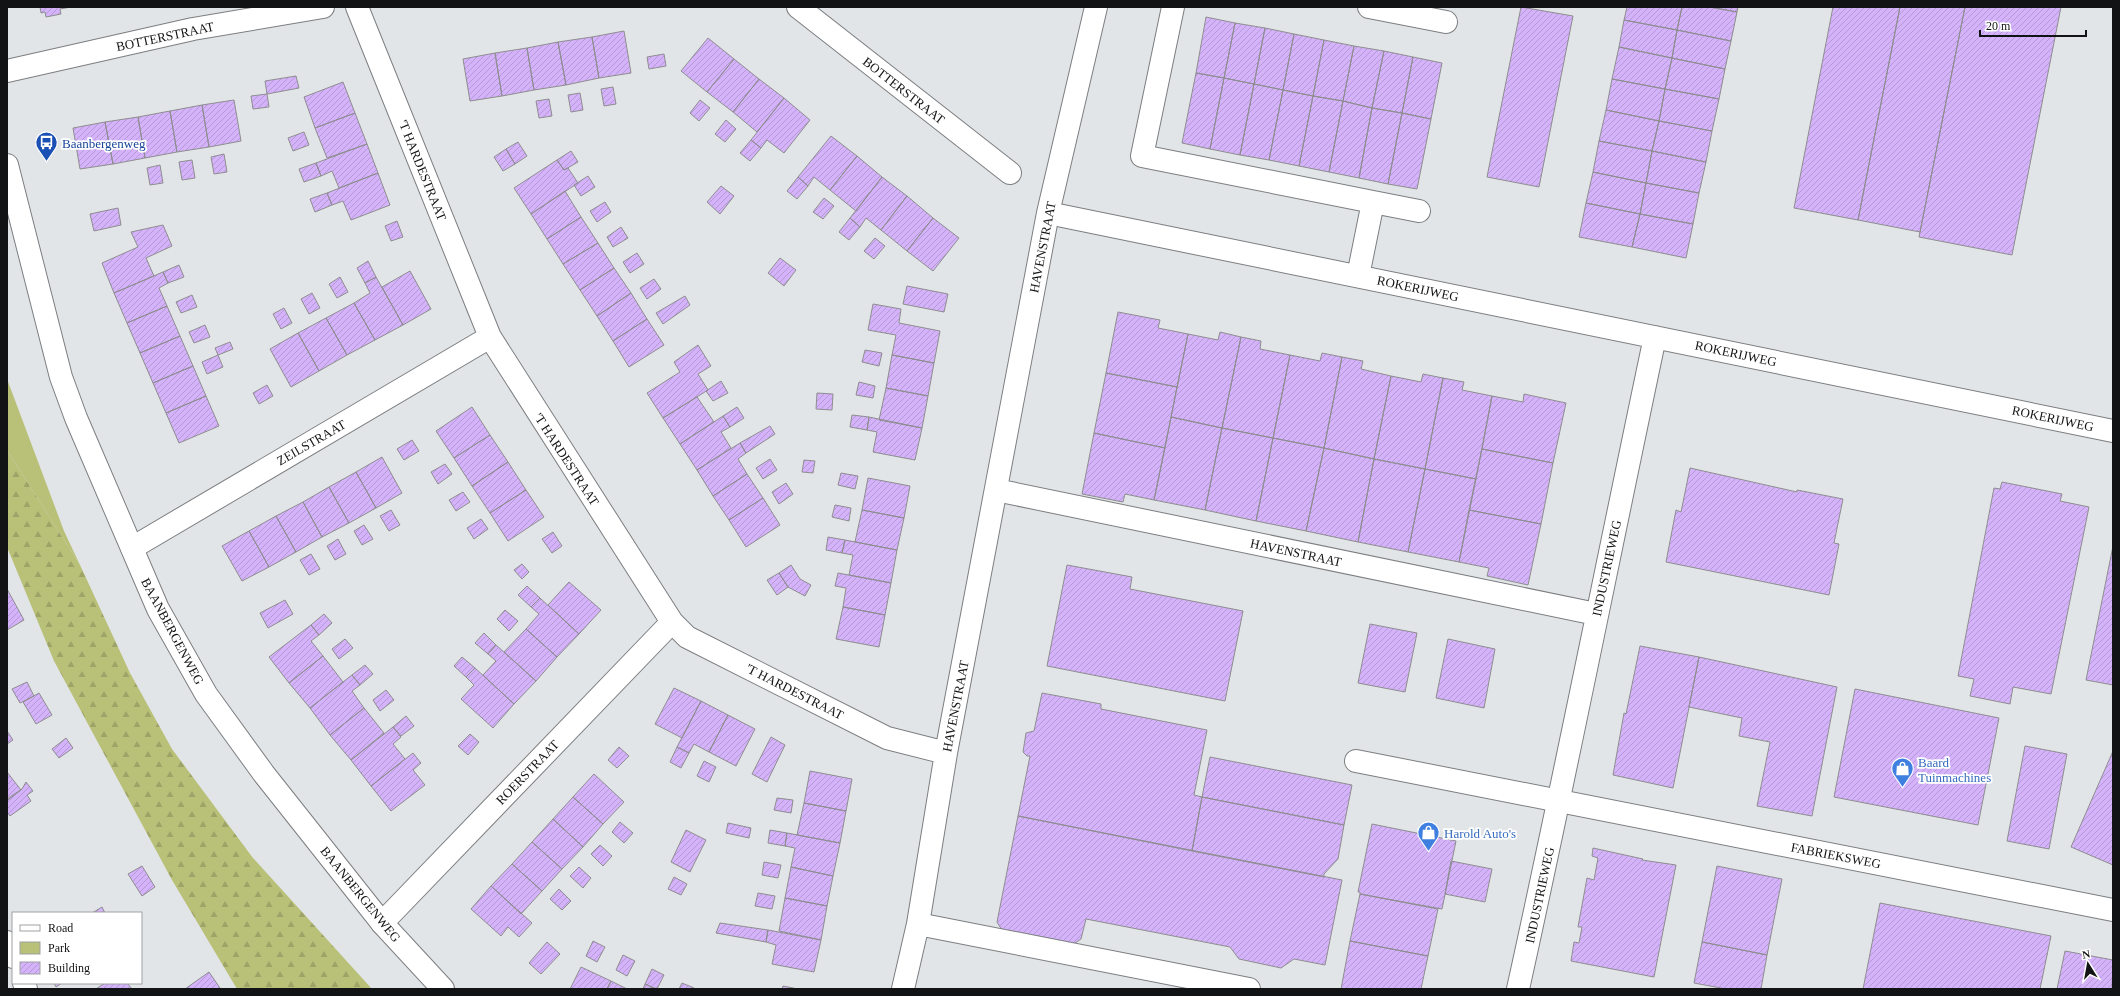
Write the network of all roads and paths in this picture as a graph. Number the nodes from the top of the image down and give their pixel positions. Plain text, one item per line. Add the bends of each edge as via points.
1 (323, 7) edge
2 (357, 7) edge
3 (798, 7) edge
4 (1096, 7) edge
5 (1173, 7) edge
6 (1369, 7) edge
7 (1446, 22) dead end
8 (7, 71) edge
9 (7, 164) edge
10 (1010, 174) dead end
11 (1373, 202) junction
12 (1419, 211) dead end
13 (1048, 213) junction
14 (1358, 276) junction
15 (490, 337) junction
16 (1655, 337) junction
17 (2113, 431) edge
18 (996, 490) junction
19 (132, 548) junction
20 (1596, 614) junction
21 (672, 622) junction
22 (946, 753) junction
23 (1356, 761) dead end
24 (1560, 801) junction
25 (2113, 910) edge
26 (382, 922) junction
27 (918, 924) junction
28 (7, 942) edge
29 (12, 954) edge
30 (443, 989) edge
31 (903, 989) edge
32 (1249, 989) edge
33 (1518, 989) edge

1 - 8 street, BOTTERSTRAAT via 193,29
2 - 15 street, 'T HARDESTRAAT
3 - 10 street, BOTTERSTRAAT
4 - 13 street, HAVENSTRAAT
5 - 11 street via 1142,156
6 - 7 street
9 - 19 street, BAANBERGENWEG via 61,377
11 - 12 street
11 - 14 street, ROKERIJWEG
13 - 14 street, ROKERIJWEG
13 - 18 street, HAVENSTRAAT
14 - 16 street, ROKERIJWEG
15 - 19 street, ZEILSTRAAT
15 - 21 street, 'T HARDESTRAAT
16 - 17 street, ROKERIJWEG
16 - 20 street, INDUSTRIEWEG
18 - 20 street, HAVENSTRAAT
18 - 22 street, HAVENSTRAAT
19 - 26 street, BAANBERGENWEG via 158,608 206,694 264,774
20 - 24 street, INDUSTRIEWEG
21 - 22 street, 'T HARDESTRAAT via 687,637 887,738
21 - 26 street, ROERSTRAAT
22 - 27 street, HAVENSTRAAT
23 - 24 street
24 - 25 street, FABRIEKSWEG
24 - 33 street, INDUSTRIEWEG
26 - 30 street, BAANBERGENWEG
27 - 31 street, HAVENSTRAAT
27 - 32 street
28 - 29 street

